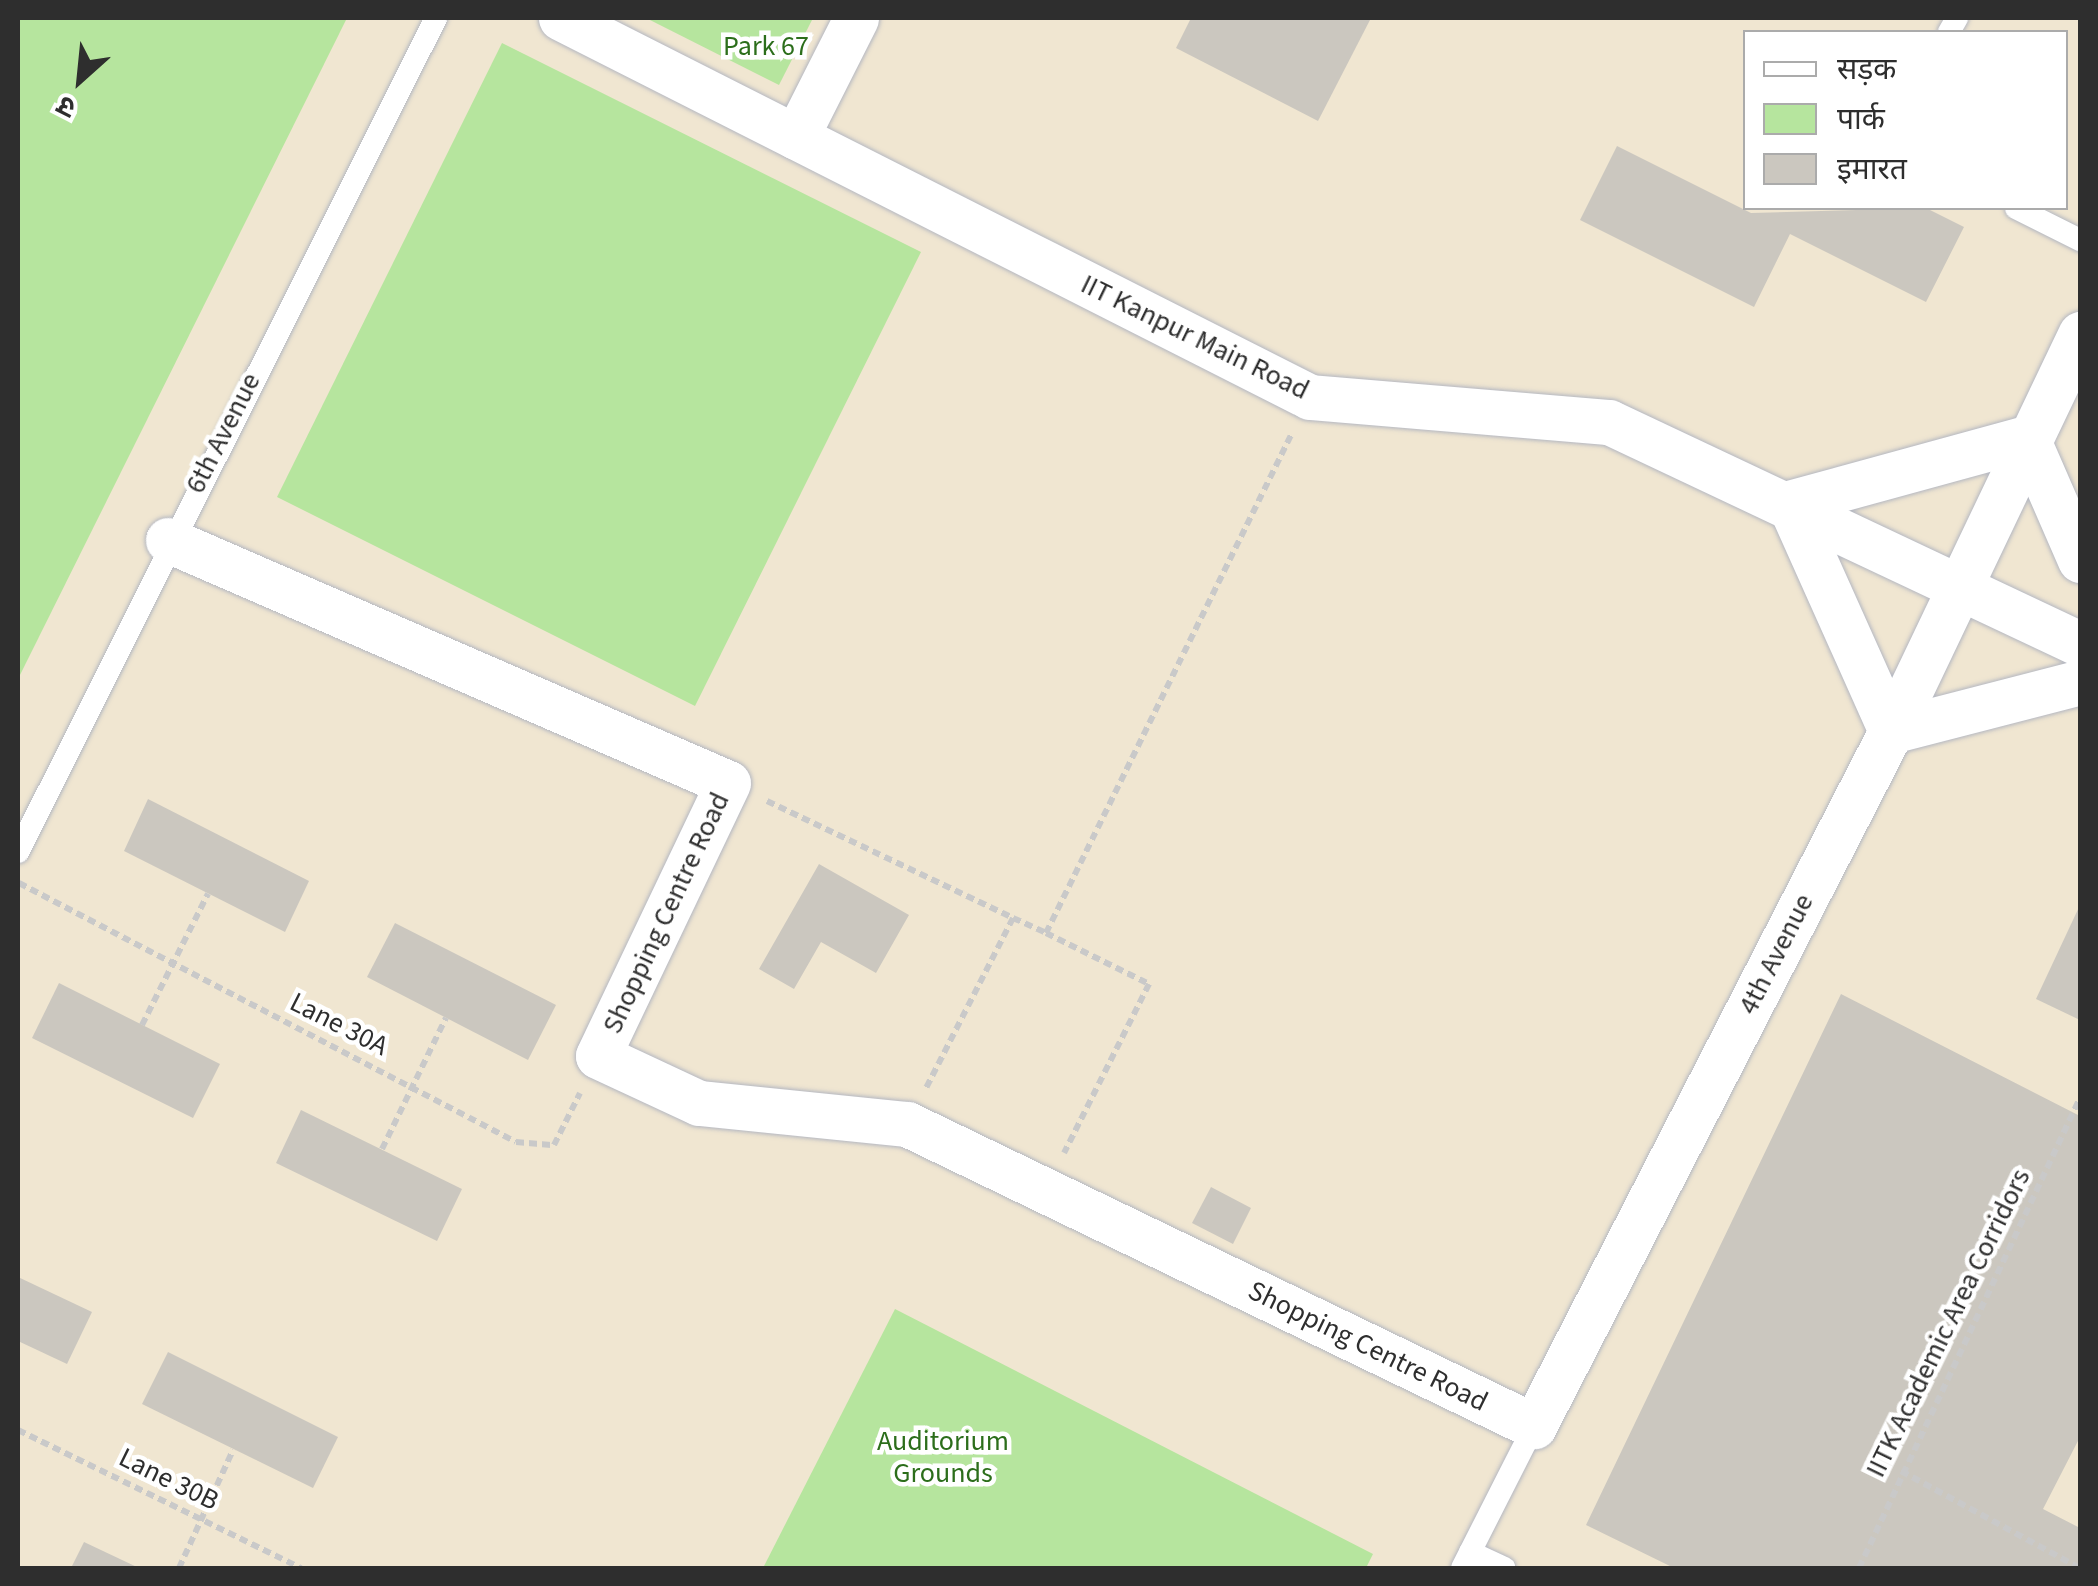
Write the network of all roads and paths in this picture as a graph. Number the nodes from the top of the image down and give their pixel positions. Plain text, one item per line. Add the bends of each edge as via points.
1 (436, 18) edge
2 (561, 18) edge
3 (856, 18) edge
4 (796, 136) junction
5 (2020, 210) edge
6 (2080, 240) edge
7 (2080, 334) edge
8 (2070, 385) edge
9 (1310, 397) junction
10 (2027, 438) junction
11 (1789, 503) junction
12 (168, 540) junction
13 (2080, 560) edge
14 (1960, 580) junction
15 (2080, 644) edge
16 (2080, 682) edge
17 (1891, 731) junction
18 (728, 783) junction
19 (18, 852) edge
20 (18, 882) edge
21 (208, 894) dead end
22 (1012, 918) junction
23 (1046, 933) junction
24 (174, 963) junction
25 (446, 1018) dead end
26 (142, 1025) dead end
27 (598, 1056) junction
28 (413, 1088) junction
29 (2080, 1098) edge
30 (908, 1124) junction
31 (382, 1149) dead end
32 (1046, 1190) junction
33 (1534, 1426) junction
34 (18, 1430) edge
35 (232, 1450) dead end
36 (1900, 1471) junction
37 (202, 1520) junction
38 (1466, 1560) edge
39 (179, 1568) edge
40 (300, 1568) edge
41 (1504, 1568) edge
42 (1859, 1568) edge
43 (2080, 1568) edge

1 - 12 lane, 6th Avenue
2 - 4 street, IIT Kanpur Main Road
3 - 4 street
4 - 9 street, IIT Kanpur Main Road
5 - 6 lane
7 - 8 street, 4th Avenue
8 - 10 street, 4th Avenue
9 - 11 street, IIT Kanpur Main Road via 1609,422
9 - 23 path
10 - 11 street
10 - 13 street
10 - 14 street, 4th Avenue
11 - 14 street, IIT Kanpur Main Road
11 - 17 street
12 - 18 street, Shopping Centre Road
12 - 19 lane, 6th Avenue
14 - 15 street, IIT Kanpur Main Road
14 - 17 street, 4th Avenue
16 - 17 street
17 - 33 street, 4th Avenue
18 - 22 path
18 - 27 street, Shopping Centre Road
20 - 24 path, Lane 30A
21 - 24 path
22 - 23 path
22 - 30 path
23 - 32 path via 1149,984
24 - 26 path
24 - 28 path, Lane 30A
25 - 28 path
27 - 28 path, Lane 30A via 554,1145 538,1148
27 - 30 street, Shopping Centre Road via 699,1103
28 - 31 path
29 - 36 path, IITK Academic Area Corridors
30 - 32 street, Shopping Centre Road
32 - 33 street, Shopping Centre Road
33 - 38 lane, 4th Avenue
34 - 37 path, Lane 30B
35 - 37 path
36 - 42 path, IITK Academic Area Corridors
36 - 43 path
37 - 39 path
37 - 40 path, Lane 30B
38 - 41 lane

